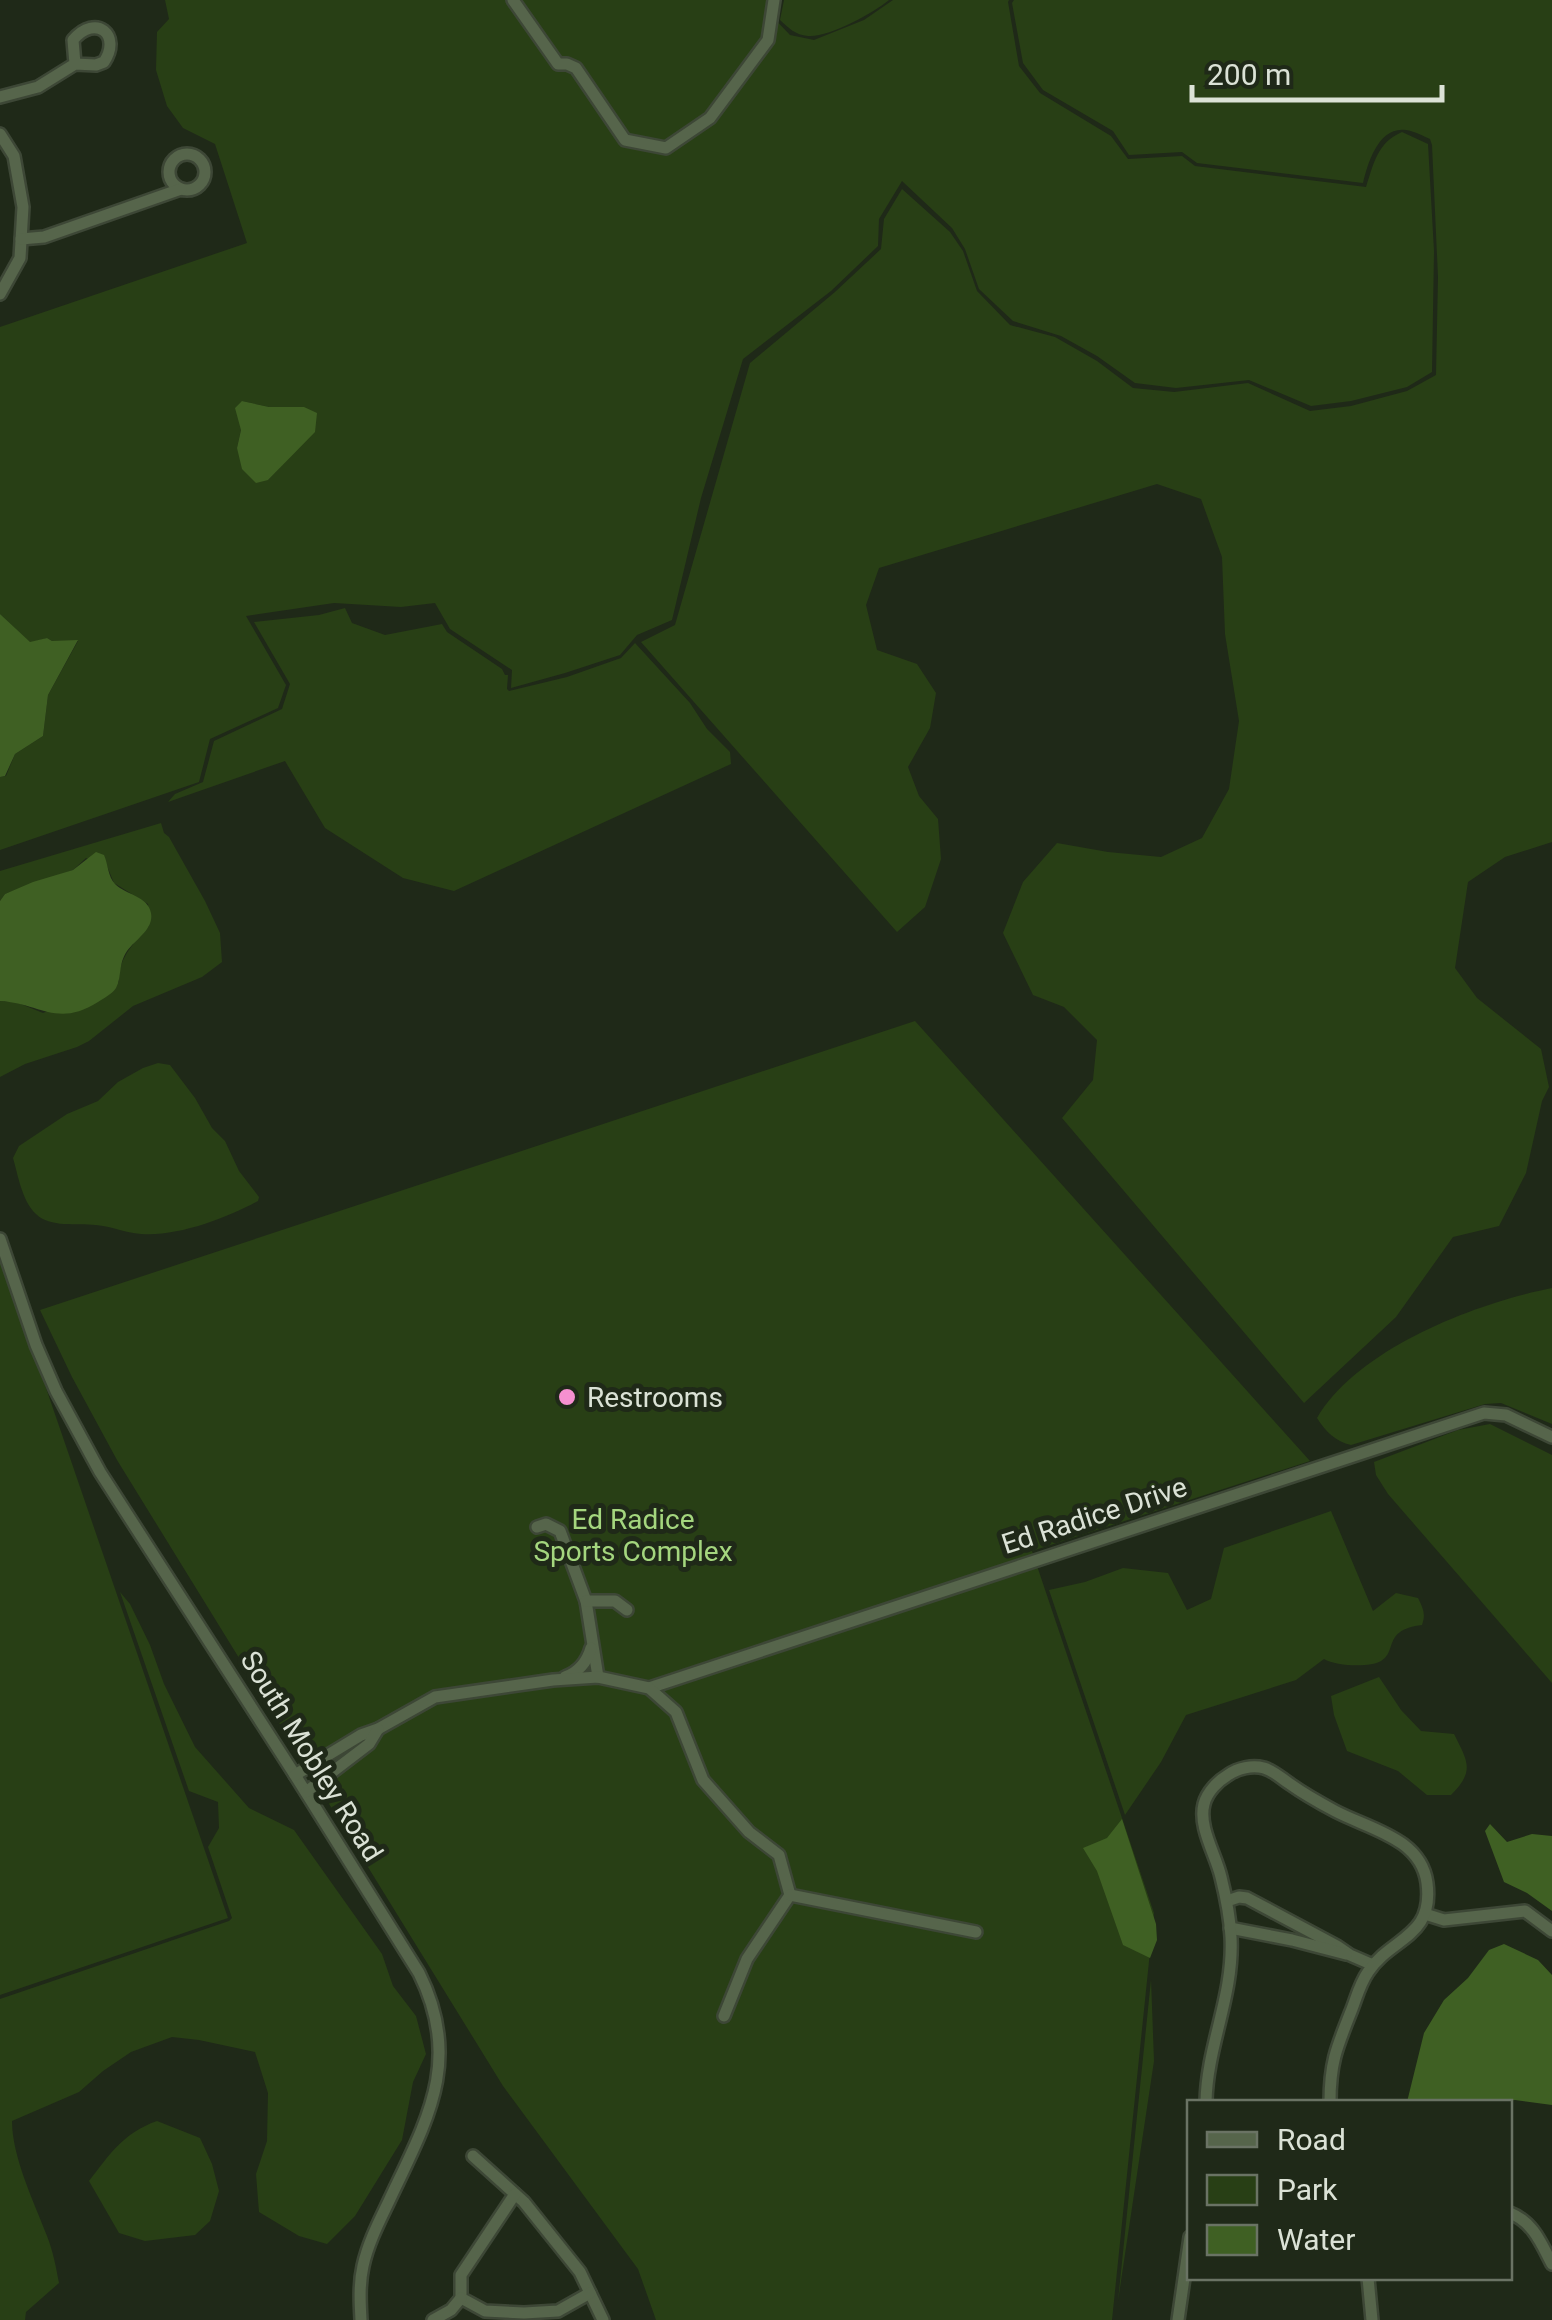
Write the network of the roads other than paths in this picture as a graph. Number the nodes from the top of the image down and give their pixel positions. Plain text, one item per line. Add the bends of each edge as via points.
1 (512, 0) edge
2 (774, 0) edge
3 (75, 64) dead end
4 (0, 97) edge
5 (0, 134) edge
6 (180, 188) dead end
7 (21, 238) junction
8 (0, 294) edge
9 (0, 1238) edge
10 (1552, 1437) edge
11 (537, 1527) dead end
12 (586, 1601) junction
13 (626, 1610) dead end
14 (592, 1644) junction
15 (598, 1678) junction
16 (554, 1680) junction
17 (649, 1688) junction
18 (378, 1730) junction
19 (295, 1774) junction
20 (306, 1792) junction
21 (790, 1894) junction
22 (1227, 1901) junction
23 (1425, 1914) junction
24 (1230, 1928) junction
25 (1552, 1930) edge
26 (976, 1932) dead end
27 (1350, 1955) junction
28 (1373, 1965) junction
29 (724, 2016) dead end
30 (1206, 2100) edge
31 (1330, 2100) edge
32 (472, 2156) dead end
33 (515, 2194) junction
34 (1512, 2214) edge
35 (1552, 2264) edge
36 (1187, 2268) edge
37 (1368, 2280) edge
38 (590, 2293) junction
39 (461, 2298) junction
40 (362, 2320) edge
41 (433, 2320) edge
42 (603, 2320) edge
43 (1178, 2320) edge
44 (1372, 2320) edge

1 - 2 street via 558,64 576,68 625,140 666,148 710,118 768,40
3 - 4 street via 50,82
5 - 7 street via 14,156
6 - 7 street via 44,237
7 - 8 street via 20,258
9 - 19 street, South Mobley Road via 36,1345 100,1472
10 - 17 street, Ed Radice Drive via 1506,1415 1484,1413
11 - 12 street via 560,1531
12 - 13 street via 615,1601
12 - 14 street
14 - 15 street
14 - 16 street via 575,1673
15 - 16 street, Ed Radice Drive
15 - 17 street, Ed Radice Drive
16 - 18 street, Ed Radice Drive via 435,1696
17 - 21 street via 676,1712 703,1780 779,1855
18 - 19 street, Ed Radice Drive
18 - 20 street
19 - 20 street, South Mobley Road
20 - 40 street, South Mobley Road via 419,1973 437,2019 436,2092 368,2245 359,2291
21 - 26 street
21 - 29 street via 747,1958
22 - 23 street via 1203,1806 1225,1776 1252,1766 1408,1847 1427,1879
22 - 24 street
22 - 27 street via 1247,1898
23 - 25 street via 1444,1920 1525,1911
23 - 28 street
24 - 27 street
24 - 30 street via 1230,1974
27 - 28 street
28 - 31 street via 1337,2043
32 - 33 street
33 - 38 street
33 - 39 street via 461,2275
34 - 35 street via 1538,2235
36 - 43 street
37 - 44 street
38 - 39 street via 558,2311 524,2314 485,2312
38 - 42 street
39 - 41 street

